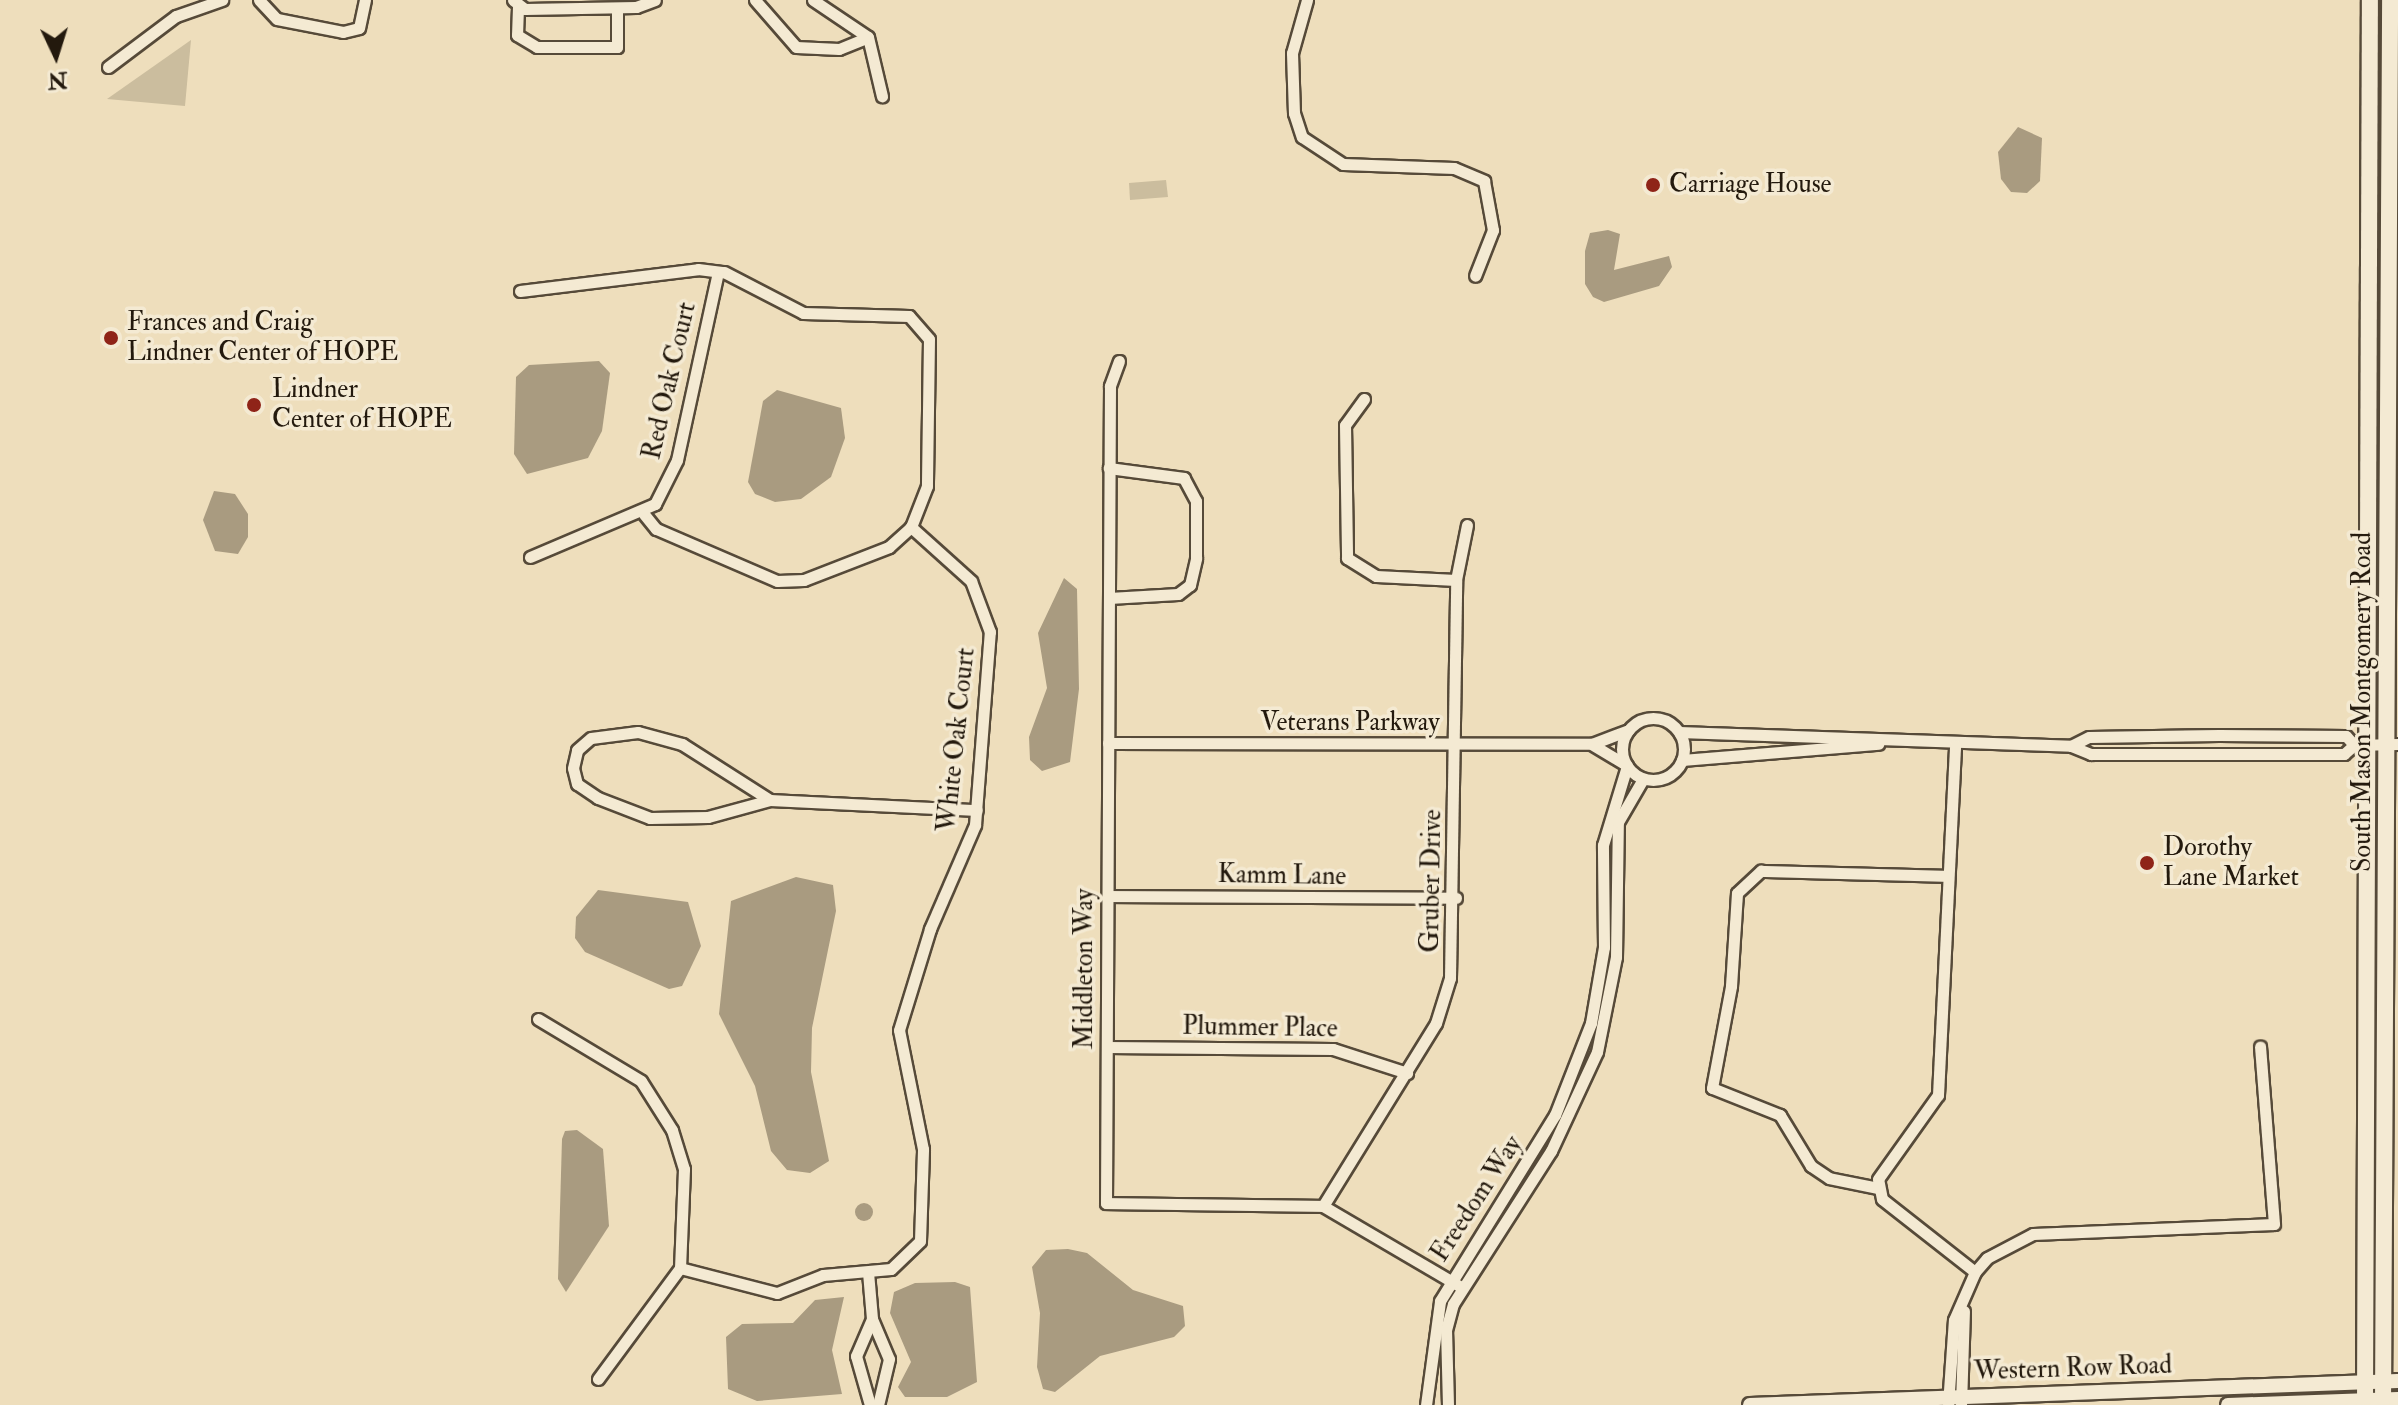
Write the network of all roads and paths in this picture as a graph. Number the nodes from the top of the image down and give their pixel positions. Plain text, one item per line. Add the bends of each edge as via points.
1 (222, 0) edge
2 (259, 0) edge
3 (365, 0) edge
4 (655, 0) edge
5 (755, 0) edge
6 (813, 0) edge
7 (1307, 0) edge
8 (2370, 0) edge
9 (2390, 0) edge
10 (516, 3) edge
11 (617, 8) junction
12 (868, 37) junction
13 (108, 67) dead end
14 (882, 96) dead end
15 (2394, 257) edge
16 (718, 272) junction
17 (1475, 276) dead end
18 (520, 291) dead end
19 (1119, 361) dead end
20 (1364, 399) dead end
21 (1109, 468) junction
22 (644, 514) junction
23 (1467, 525) dead end
24 (911, 527) junction
25 (530, 557) dead end
26 (1456, 580) junction
27 (1109, 598) junction
28 (1628, 730) junction
29 (1679, 732) junction
30 (1108, 743) junction
31 (1592, 744) junction
32 (1878, 744) junction
33 (2392, 744) edge
34 (1456, 745) junction
35 (1955, 745) junction
36 (2361, 745) junction
37 (2071, 746) junction
38 (1682, 760) junction
39 (1626, 765) junction
40 (1643, 779) junction
41 (770, 800) junction
42 (977, 810) junction
43 (1946, 876) junction
44 (1108, 896) junction
45 (1456, 898) junction
46 (538, 1019) dead end
47 (1591, 1023) junction
48 (1604, 1028) junction
49 (1107, 1047) junction
50 (2260, 1047) dead end
51 (1407, 1073) junction
52 (1878, 1188) junction
53 (1323, 1206) junction
54 (680, 1268) junction
55 (868, 1272) junction
56 (1975, 1272) junction
57 (1455, 1284) junction
58 (872, 1319) junction
59 (598, 1379) dead end
60 (2391, 1382) edge
61 (2365, 1396) edge
62 (1954, 1401) edge
63 (2388, 1401) edge
64 (870, 1405) edge
65 (878, 1405) edge
66 (1426, 1405) edge
67 (1448, 1405) edge
68 (1750, 1405) edge
69 (2228, 1405) edge

1 - 13 street via 176,16
2 - 3 street via 277,19 343,32 359,28
4 - 11 street
5 - 12 street via 796,47 839,49
6 - 12 street
7 - 17 street via 1292,53 1302,137 1343,164 1454,168 1484,181 1493,230
8 - 36 main road, South Mason Montgomery Road
9 - 15 main road, South Mason Montgomery Road
10 - 11 street
10 - 11 street via 517,35 537,47 617,47
12 - 14 street
15 - 33 main road, South Mason Montgomery Road
16 - 18 street
16 - 22 street, Red Oak Court via 677,460
16 - 24 street via 803,313 891,312 920,326 932,354 930,468
19 - 21 street, Middleton Way via 1110,386
20 - 26 street via 1345,425 1347,558 1376,576
21 - 27 street, Middleton Way
21 - 27 street via 1184,478 1196,501 1196,558 1190,585 1178,594
22 - 24 street via 656,529 777,581 804,580 889,547
22 - 25 street
23 - 26 street, Gruber Drive
24 - 42 street, White Oak Court via 956,562 985,605 990,632
26 - 34 street, Gruber Drive
27 - 30 street, Middleton Way
28 - 29 street via 1654,718
28 - 31 street, Veterans Parkway
28 - 39 street
29 - 32 street
29 - 38 street
30 - 34 street, Veterans Parkway
30 - 44 street, Middleton Way
31 - 34 street, Veterans Parkway
31 - 39 street
32 - 35 street
32 - 38 street
33 - 36 street
33 - 60 main road, South Mason Montgomery Road
34 - 45 street, Gruber Drive
35 - 37 street
35 - 43 street
36 - 37 street via 2344,754 2091,754
36 - 37 street via 2346,736 2219,735 2089,737
36 - 61 main road, South Mason Montgomery Road
38 - 40 street via 1662,779
39 - 40 street
39 - 47 street, Freedom Way via 1607,816 1604,947
40 - 48 street, Freedom Way via 1618,822 1616,957
41 - 41 street via 682,744 638,732 591,738 577,750 573,768 577,784 598,798 662,820 708,817
41 - 42 street
42 - 55 street, White Oak Court via 899,1030 923,1149 923,1233 905,1262
43 - 52 street via 1938,1095
43 - 52 street via 1761,871 1737,893 1731,986 1712,1088 1780,1115 1811,1166 1829,1178
44 - 45 street, Kamm Lane
44 - 49 street, Middleton Way
45 - 51 street, Gruber Drive via 1447,990
46 - 54 street via 628,1070 661,1107 684,1169
47 - 48 street
47 - 57 street, Freedom Way via 1555,1115
48 - 57 street, Freedom Way via 1586,1085 1551,1151
49 - 51 street, Plummer Place via 1333,1049
49 - 53 street, Middleton Way via 1106,1203
50 - 56 street via 2274,1224 2033,1234 1987,1258
51 - 53 street, Gruber Drive
52 - 56 street
53 - 57 street, Middleton Way
54 - 55 street, White Oak Court via 768,1293 823,1275
54 - 59 street
55 - 58 street
56 - 62 street via 1964,1311
57 - 66 street, Freedom Way via 1430,1335
57 - 67 street, Freedom Way via 1446,1330
58 - 64 street via 856,1356
58 - 65 street via 889,1359
60 - 61 street, Western Row Road
60 - 63 main road, South Mason Montgomery Road
61 - 62 street, Western Row Road
61 - 63 street, Western Row Road
61 - 69 street, Western Row Road
62 - 68 street, Western Row Road

